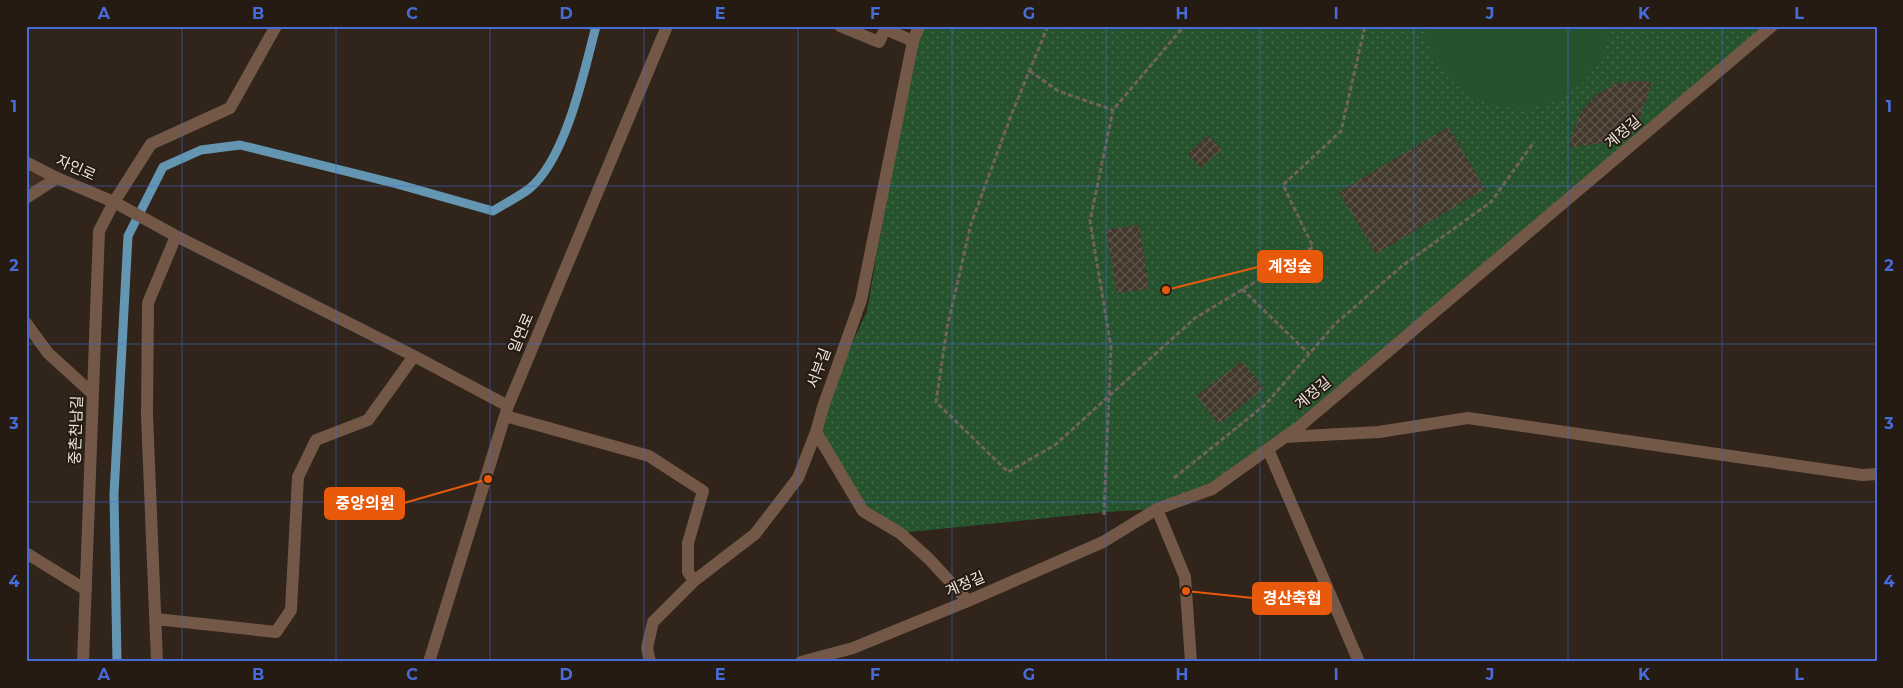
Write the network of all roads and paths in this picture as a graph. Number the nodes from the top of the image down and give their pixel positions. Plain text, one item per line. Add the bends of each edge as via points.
1 (276, 26) edge
2 (667, 26) edge
3 (840, 26) edge
4 (919, 26) edge
5 (1048, 26) edge
6 (1184, 26) edge
7 (1365, 26) edge
8 (1772, 26) edge
9 (913, 40) junction
10 (1030, 71) junction
11 (1113, 110) junction
12 (1534, 142) dead end
13 (26, 162) edge
14 (57, 178) junction
15 (26, 198) edge
16 (114, 202) junction
17 (176, 236) junction
18 (1242, 289) junction
19 (26, 322) edge
20 (1309, 354) junction
21 (414, 356) junction
22 (93, 394) junction
23 (1108, 396) junction
24 (507, 411) junction
25 (816, 432) junction
26 (1284, 437) junction
27 (1268, 449) junction
28 (1877, 474) edge
29 (1173, 478) dead end
30 (1157, 509) junction
31 (1103, 542) junction
32 (26, 553) edge
33 (694, 581) junction
34 (86, 590) junction
35 (968, 601) junction
36 (156, 619) junction
37 (83, 662) edge
38 (158, 662) edge
39 (429, 662) edge
40 (650, 662) edge
41 (801, 662) edge
42 (1191, 662) edge
43 (1359, 662) edge

1 - 16 street, 중촌천남길 via 230,108 151,144
2 - 24 street, 일연로
3 - 9 street via 879,42 885,28
4 - 9 street, 서부길
5 - 10 path
6 - 11 path
7 - 18 path via 1342,131 1283,185 1313,247
8 - 26 street, 계정길
9 - 25 street, 서부길 via 861,300
10 - 11 path via 1058,91
10 - 23 path via 971,224 947,328 936,402 1008,472 1054,445
11 - 23 path via 1090,221 1110,347
12 - 20 path via 1491,202 1402,266 1335,324
13 - 14 street, 자인로
14 - 15 street
14 - 16 street, 자인로
16 - 17 street, 자인로
16 - 22 street, 중촌천남길 via 99,231
17 - 21 street, 자인로
17 - 36 street via 148,303 147,415
18 - 20 path
18 - 23 path via 1195,318
19 - 22 street via 48,353
20 - 29 path via 1266,404
21 - 24 street, 자인로
21 - 36 street via 368,420 316,440 298,477 291,610 276,632
22 - 34 street, 중촌천남길
23 - 31 path
24 - 33 street, 자인로 via 650,456 703,491 688,544 688,572
24 - 39 street, 일연로
25 - 33 street, 서부길 via 798,478 755,534
25 - 35 street via 863,511 900,532
26 - 27 street, 계정길
26 - 28 street via 1379,432 1468,418 1852,474
27 - 30 street, 계정길 via 1212,489
27 - 43 street
30 - 31 street, 계정길
30 - 42 street via 1185,577
31 - 35 street, 계정길
32 - 34 street
33 - 40 street, 서부길 via 653,622 647,648
34 - 37 street, 중촌천남길
35 - 41 street, 계정길 via 853,648
36 - 38 street

